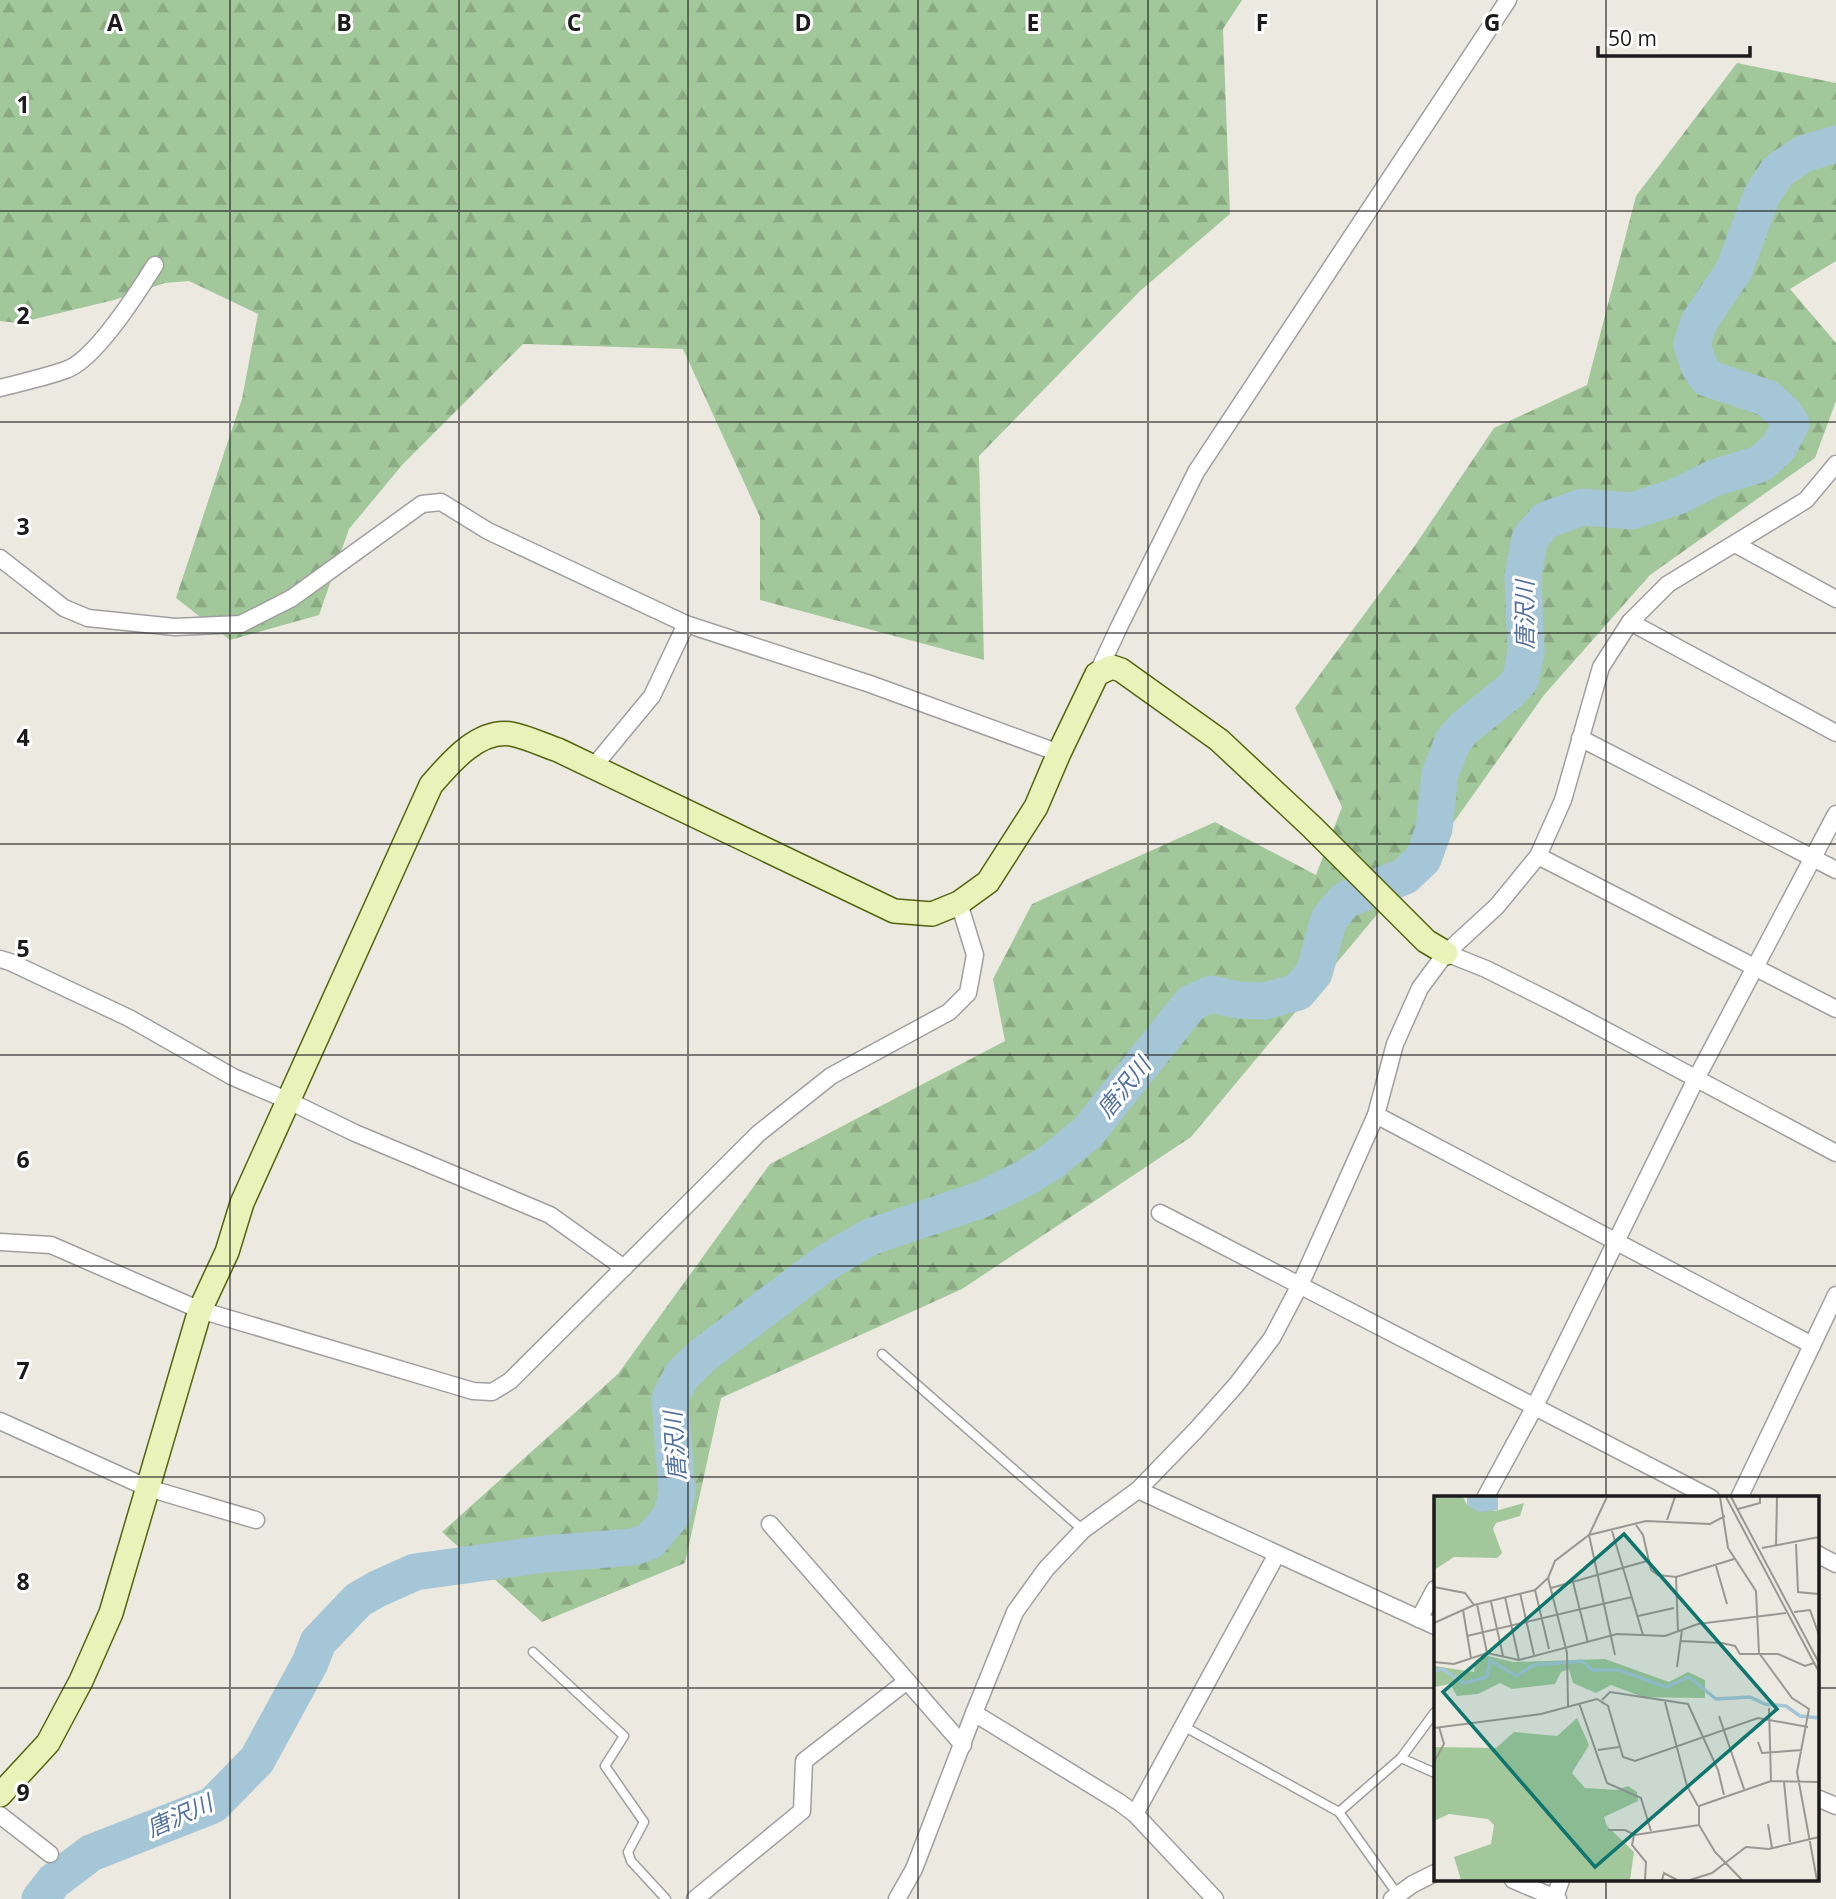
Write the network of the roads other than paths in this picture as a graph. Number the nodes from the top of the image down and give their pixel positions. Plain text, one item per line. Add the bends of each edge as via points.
1 (1508, 0) edge
2 (156, 265) dead end
3 (0, 388) edge
4 (1836, 465) edge
5 (1735, 544) junction
6 (0, 558) edge
7 (1836, 599) edge
8 (1630, 622) junction
9 (686, 624) junction
10 (1097, 674) junction
11 (1836, 733) edge
12 (1580, 738) junction
13 (1059, 753) junction
14 (594, 766) junction
15 (1836, 814) edge
16 (1538, 856) junction
17 (1813, 858) junction
18 (1836, 870) edge
19 (959, 903) junction
20 (1446, 953) junction
21 (0, 959) edge
22 (1755, 968) junction
23 (1836, 1009) edge
24 (1696, 1079) junction
25 (289, 1101) junction
26 (1376, 1115) junction
27 (1836, 1153) edge
28 (1160, 1213) dead end
29 (0, 1242) edge
30 (1616, 1242) junction
31 (624, 1268) junction
32 (1300, 1284) junction
33 (1836, 1295) edge
34 (200, 1310) junction
35 (1812, 1345) junction
36 (882, 1354) dead end
37 (1534, 1408) junction
38 (0, 1421) edge
39 (148, 1488) junction
40 (1138, 1490) junction
41 (1486, 1496) edge
42 (1707, 1496) edge
43 (1740, 1496) edge
44 (256, 1520) dead end
45 (770, 1524) dead end
46 (1083, 1530) junction
47 (1277, 1553) junction
48 (1818, 1554) edge
49 (1836, 1564) edge
50 (1434, 1591) edge
51 (1419, 1619) junction
52 (1434, 1626) edge
53 (533, 1652) dead end
54 (907, 1681) junction
55 (974, 1713) junction
56 (1434, 1713) edge
57 (1183, 1726) junction
58 (963, 1745) junction
59 (1401, 1758) junction
60 (1434, 1773) edge
61 (0, 1795) edge
62 (1818, 1798) edge
63 (1836, 1806) edge
64 (1339, 1812) junction
65 (1135, 1814) junction
66 (0, 1815) edge
67 (50, 1854) dead end
68 (1434, 1874) edge
69 (1518, 1882) edge
70 (1395, 1897) edge
71 (1556, 1898) edge
72 (666, 1899) edge
73 (695, 1899) edge
74 (897, 1899) edge
75 (1215, 1899) edge

1 - 10 street via 1196,472
2 - 3 street via 97,347 71,368
4 - 5 street via 1806,500
5 - 7 street
5 - 8 street via 1668,583
6 - 9 street via 64,608 88,618 175,627 241,624 292,598 422,504 441,502 488,531
8 - 11 street
8 - 12 street via 1601,667
9 - 13 street
9 - 14 street via 652,696
10 - 13 street
10 - 20 street via 1112,667 1121,670 1219,740 1426,941
12 - 16 street via 1563,800
12 - 17 street
13 - 19 street via 1037,807 988,882
14 - 19 street via 894,911 932,914
14 - 25 street via 510,734 488,735 454,758 431,785
15 - 17 street
16 - 20 street via 1497,906
16 - 22 street
17 - 18 street
17 - 22 street
19 - 31 street via 975,956 968,993 949,1012 831,1076 769,1125
20 - 24 street via 1498,975
20 - 26 street via 1420,988 1400,1033
21 - 25 street via 129,1018 233,1077
22 - 23 street
22 - 24 street
24 - 27 street
24 - 30 street
25 - 31 street via 550,1215
25 - 34 street
26 - 30 street
26 - 32 street
28 - 32 street
29 - 34 street via 51,1245
30 - 35 street
30 - 37 street
31 - 34 street via 510,1381 492,1391 473,1391
32 - 37 street
32 - 40 street via 1272,1338 1237,1384
33 - 35 street
34 - 39 street
35 - 43 street
36 - 46 lane
37 - 41 street
37 - 42 street
38 - 39 street
39 - 44 street
39 - 61 street via 111,1613 81,1681 47,1743
40 - 46 street
40 - 47 street
45 - 54 street
46 - 55 street via 1046,1569 1015,1612
47 - 51 street
47 - 57 street
48 - 49 street
50 - 51 street
51 - 52 street
53 - 72 lane via 624,1737 605,1766 644,1822 628,1852 631,1861
54 - 58 street
54 - 73 street via 804,1761 802,1811
55 - 58 street
55 - 65 street
56 - 59 lane
57 - 64 lane
57 - 65 street
58 - 74 street via 914,1870
59 - 60 lane
59 - 64 lane
62 - 63 street
64 - 70 lane
65 - 75 street
66 - 67 street
68 - 70 street
69 - 71 street

